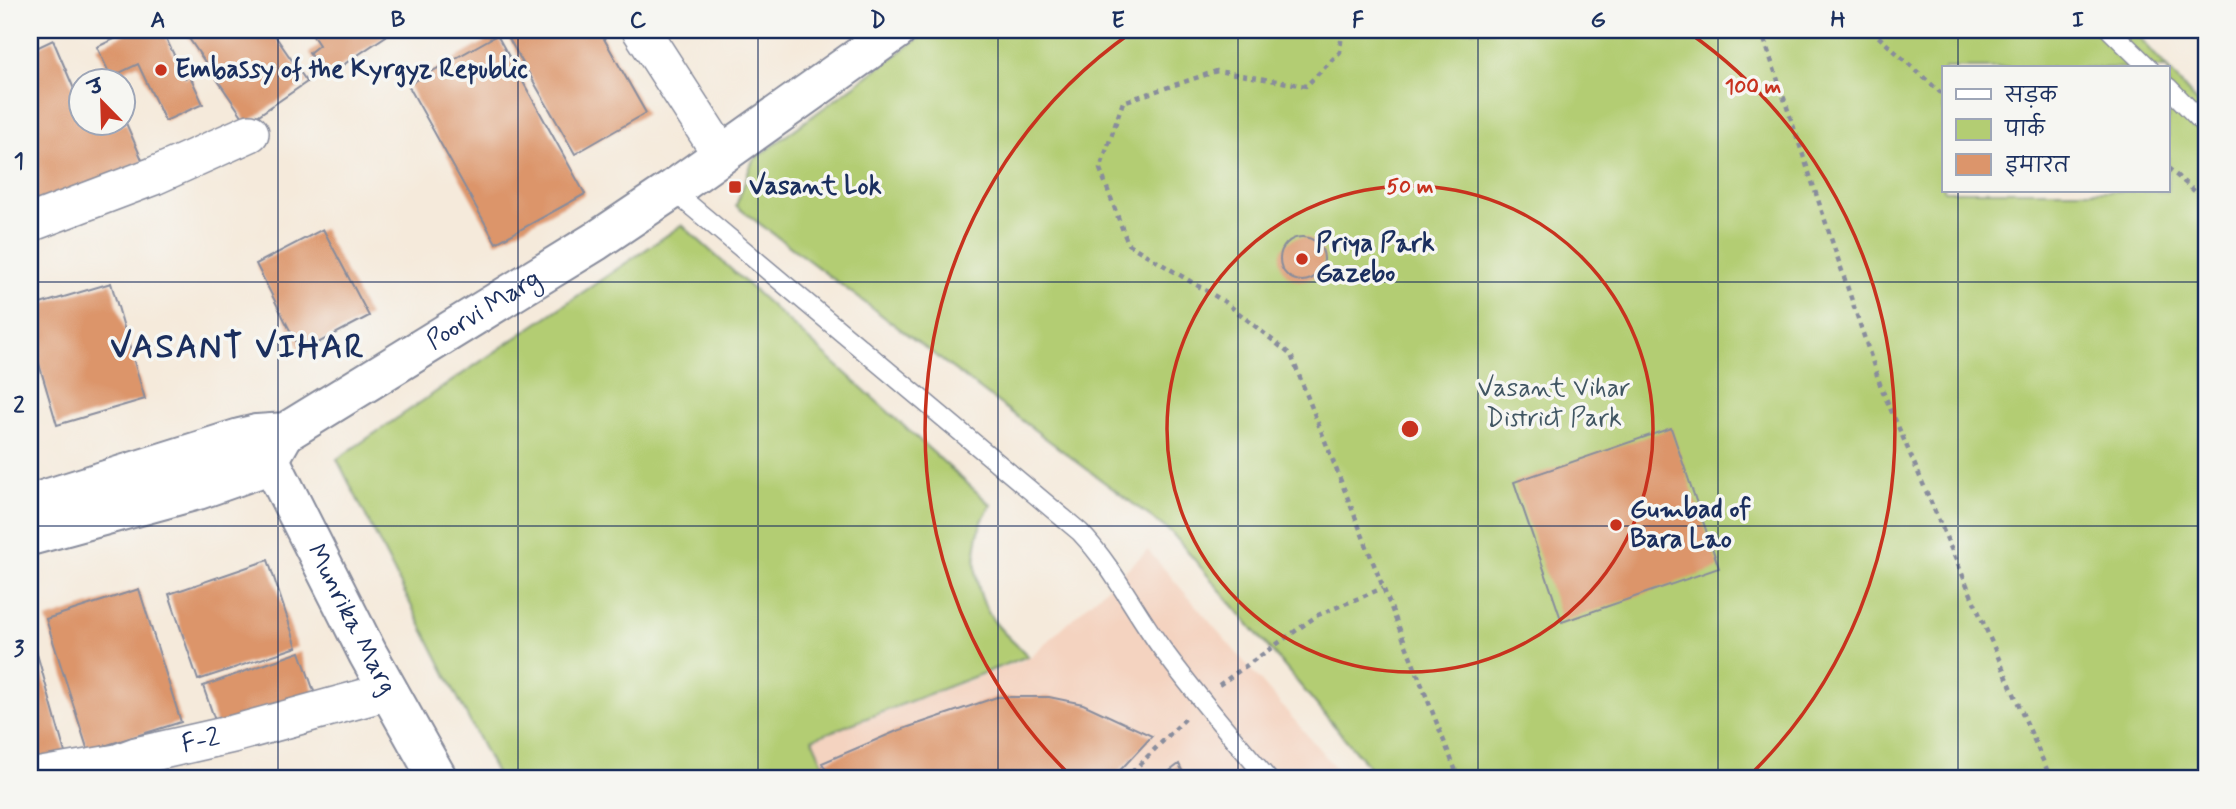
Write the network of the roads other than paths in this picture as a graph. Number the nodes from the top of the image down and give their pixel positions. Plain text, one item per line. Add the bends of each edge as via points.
1 (641, 30) edge
2 (897, 30) edge
3 (2110, 30) edge
4 (2146, 66) edge
5 (2170, 89) edge
6 (2206, 126) edge
7 (250, 133) dead end
8 (721, 154) junction
9 (673, 190) junction
10 (30, 223) edge
11 (262, 446) junction
12 (30, 504) edge
13 (30, 536) edge
14 (371, 696) junction
15 (119, 771) edge
16 (30, 778) edge
17 (418, 779) edge
18 (438, 779) edge
19 (1268, 779) edge

1 - 8 street
2 - 8 main road, Poorvi Marg
3 - 4 lane
5 - 6 lane
7 - 10 street
8 - 9 main road, Poorvi Marg
9 - 11 main road, Poorvi Marg
9 - 19 lane via 1080,532 1099,552 1162,649
11 - 12 main road, Poorvi Marg
11 - 13 main road, Poorvi Marg via 198,490
11 - 14 main road
11 - 18 main road, Munrika Marg
14 - 15 street, F-2 via 136,756
14 - 17 main road
15 - 16 street, F-2

